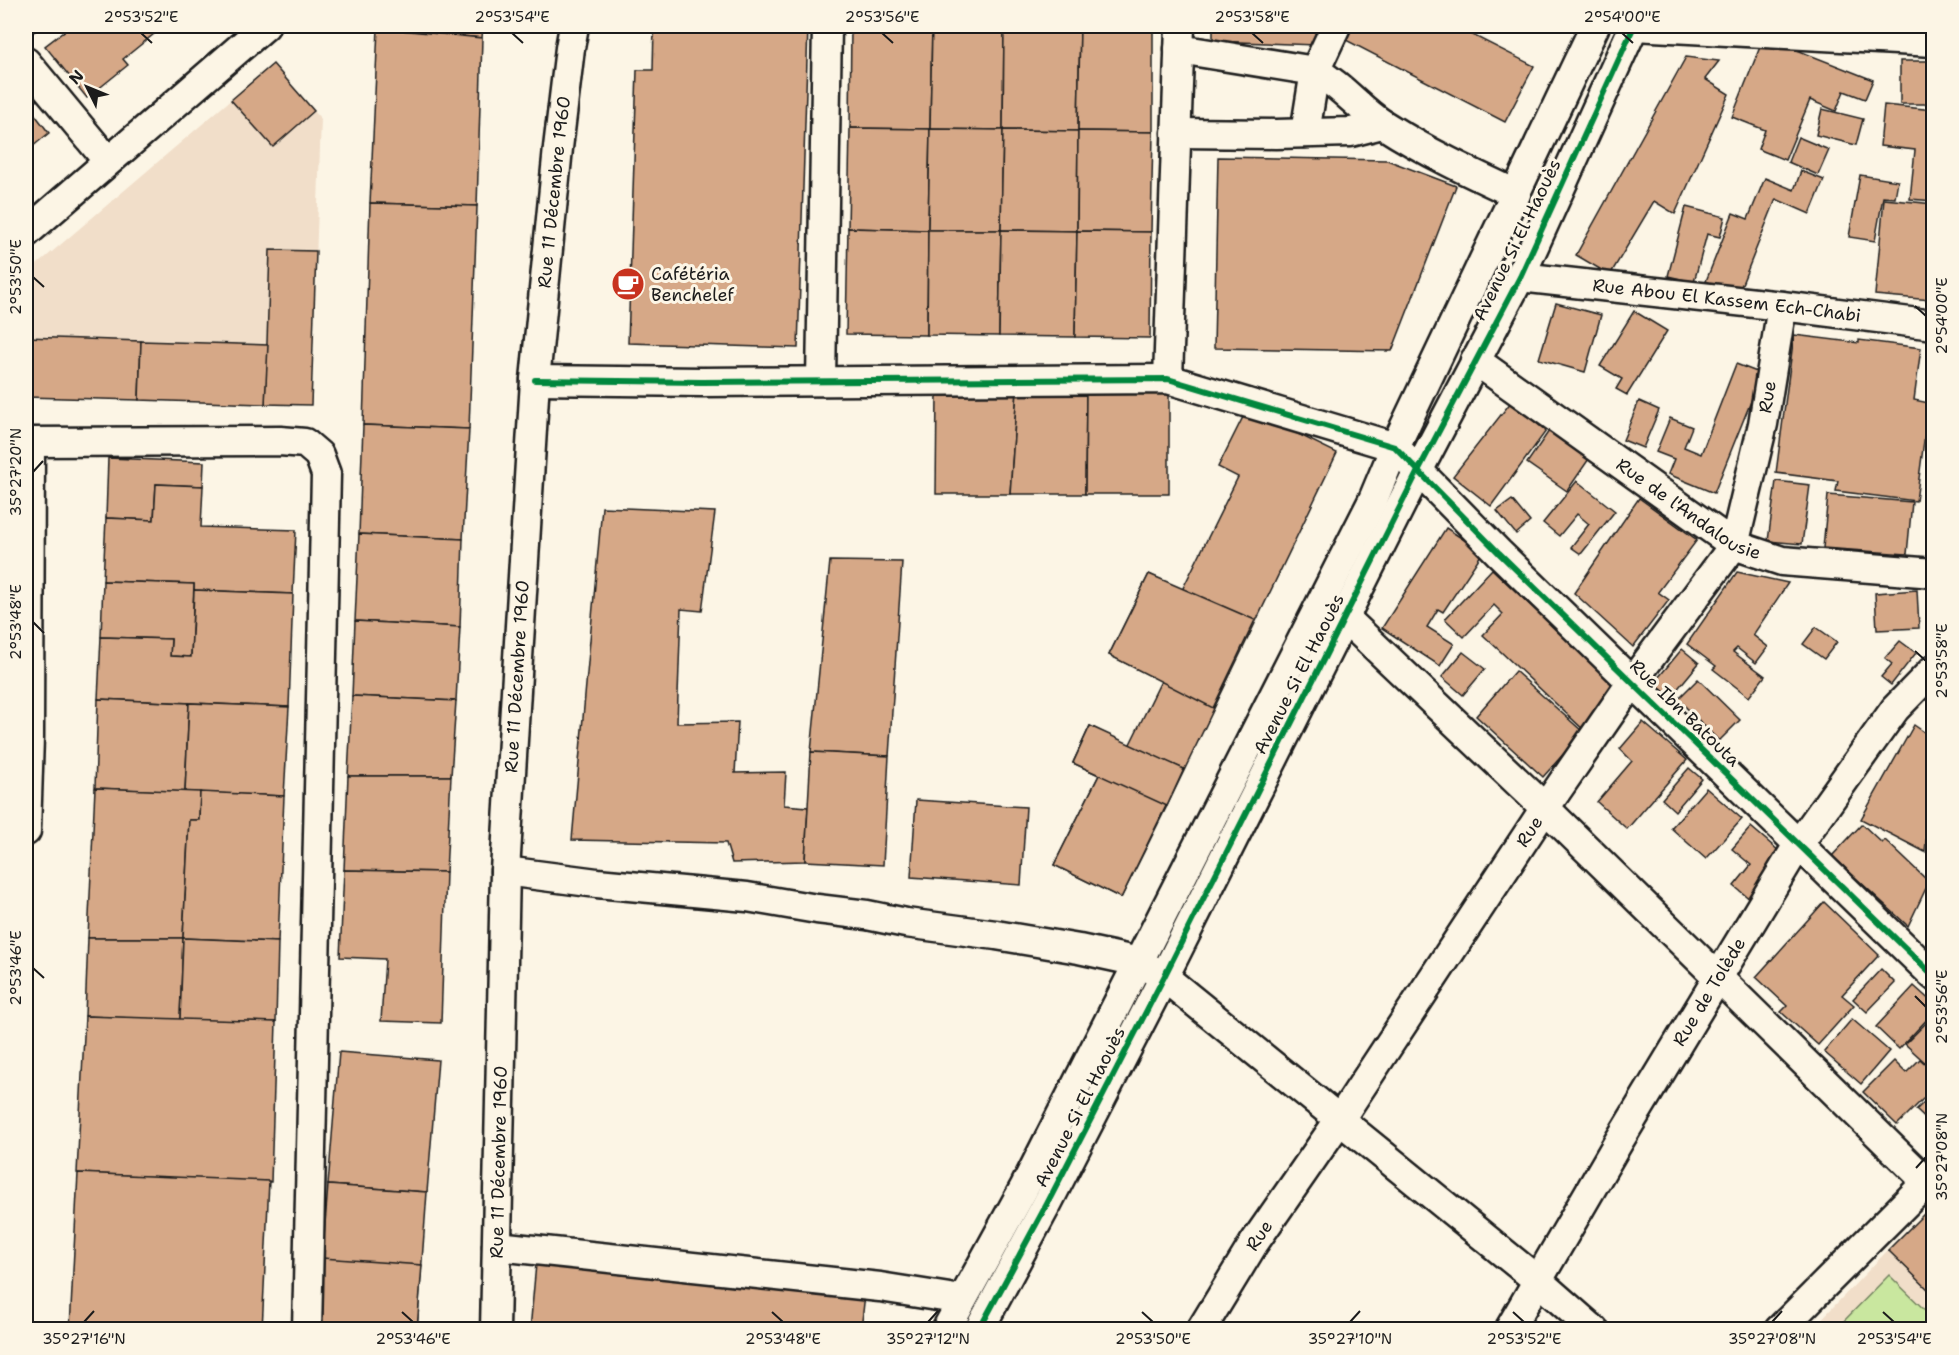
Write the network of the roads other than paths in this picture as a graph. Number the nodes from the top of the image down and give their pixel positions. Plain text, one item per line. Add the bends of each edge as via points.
1 (264, 26) edge
2 (574, 26) edge
3 (827, 26) edge
4 (1336, 26) edge
5 (1595, 26) edge
6 (1634, 26) edge
7 (1179, 37) edge
8 (1934, 42) edge
9 (26, 62) edge
10 (1315, 71) junction
11 (1382, 124) junction
12 (1176, 133) junction
13 (1305, 133) junction
14 (108, 161) junction
15 (1516, 194) junction
16 (26, 233) edge
17 (1520, 277) junction
18 (1782, 306) junction
19 (1934, 325) edge
20 (1475, 360) junction
21 (1168, 379) junction
22 (535, 380) junction
23 (821, 380) junction
24 (28, 442) edge
25 (1395, 447) junction
26 (1418, 471) junction
27 (1734, 545) junction
28 (1934, 573) edge
29 (1344, 617) junction
30 (1934, 669) edge
31 (1632, 682) junction
32 (1545, 808) junction
33 (26, 831) edge
34 (1798, 844) junction
35 (506, 871) junction
36 (1139, 962) junction
37 (1934, 976) edge
38 (1164, 977) junction
39 (1717, 977) junction
40 (1340, 1119) junction
41 (1930, 1186) edge
42 (497, 1246) junction
43 (1537, 1280) junction
44 (962, 1300) junction
45 (307, 1329) edge
46 (495, 1329) edge
47 (946, 1329) edge
48 (979, 1329) edge
49 (1201, 1329) edge
50 (1509, 1329) edge
51 (1594, 1329) edge
52 (1779, 1329) edge

1 - 14 street
2 - 22 street, Rue 11 Décembre 1960
3 - 23 street
4 - 10 street
5 - 15 street, Avenue Si El Haouès
6 - 8 street
6 - 17 street, Avenue Si El Haouès
7 - 10 street
7 - 12 street
9 - 14 street
10 - 11 street
10 - 13 street
11 - 13 street via 1351,132
11 - 15 street via 1457,167
12 - 13 street
12 - 21 street
14 - 16 street
15 - 25 street, Avenue Si El Haouès
17 - 18 street, Rue Abou El Kassem Ech-Chabi
17 - 20 street, Avenue Si El Haouès
18 - 19 street, Rue Abou El Kassem Ech-Chabi
18 - 27 street, Rue via 1763,424
20 - 26 street, Avenue Si El Haouès
20 - 27 street, Rue de l'Andalousie
21 - 23 street
21 - 25 street
22 - 23 street
22 - 35 street, Rue 11 Décembre 1960
24 - 33 street
24 - 45 street via 306,442 319,455 326,474
25 - 26 street, Rue Ibn Batouta
25 - 36 street, Avenue Si El Haouès via 1372,502
26 - 29 street, Avenue Si El Haouès
26 - 31 street, Rue Ibn Batouta
27 - 28 street, Rue de l'Andalousie via 1782,561
27 - 31 street, Rue
29 - 32 street
29 - 38 street, Avenue Si El Haouès
30 - 34 street, Rue de Tolède via 1895,710
31 - 32 street, Rue
31 - 34 street, Rue Ibn Batouta
32 - 39 street
32 - 40 street, Rue
34 - 37 street, Rue Ibn Batouta
34 - 39 street, Rue de Tolède
35 - 36 street via 747,897 996,935
35 - 42 street, Rue 11 Décembre 1960
36 - 38 street
36 - 44 street, Avenue Si El Haouès
38 - 40 street
38 - 48 street, Avenue Si El Haouès
39 - 41 street
39 - 43 street, Rue de Tolède
40 - 43 street
40 - 49 street, Rue via 1254,1243
41 - 52 street
42 - 44 street via 880,1287
42 - 46 street, Rue 11 Décembre 1960
43 - 50 street, Rue de Tolède
43 - 51 street
44 - 47 street, Avenue Si El Haouès

